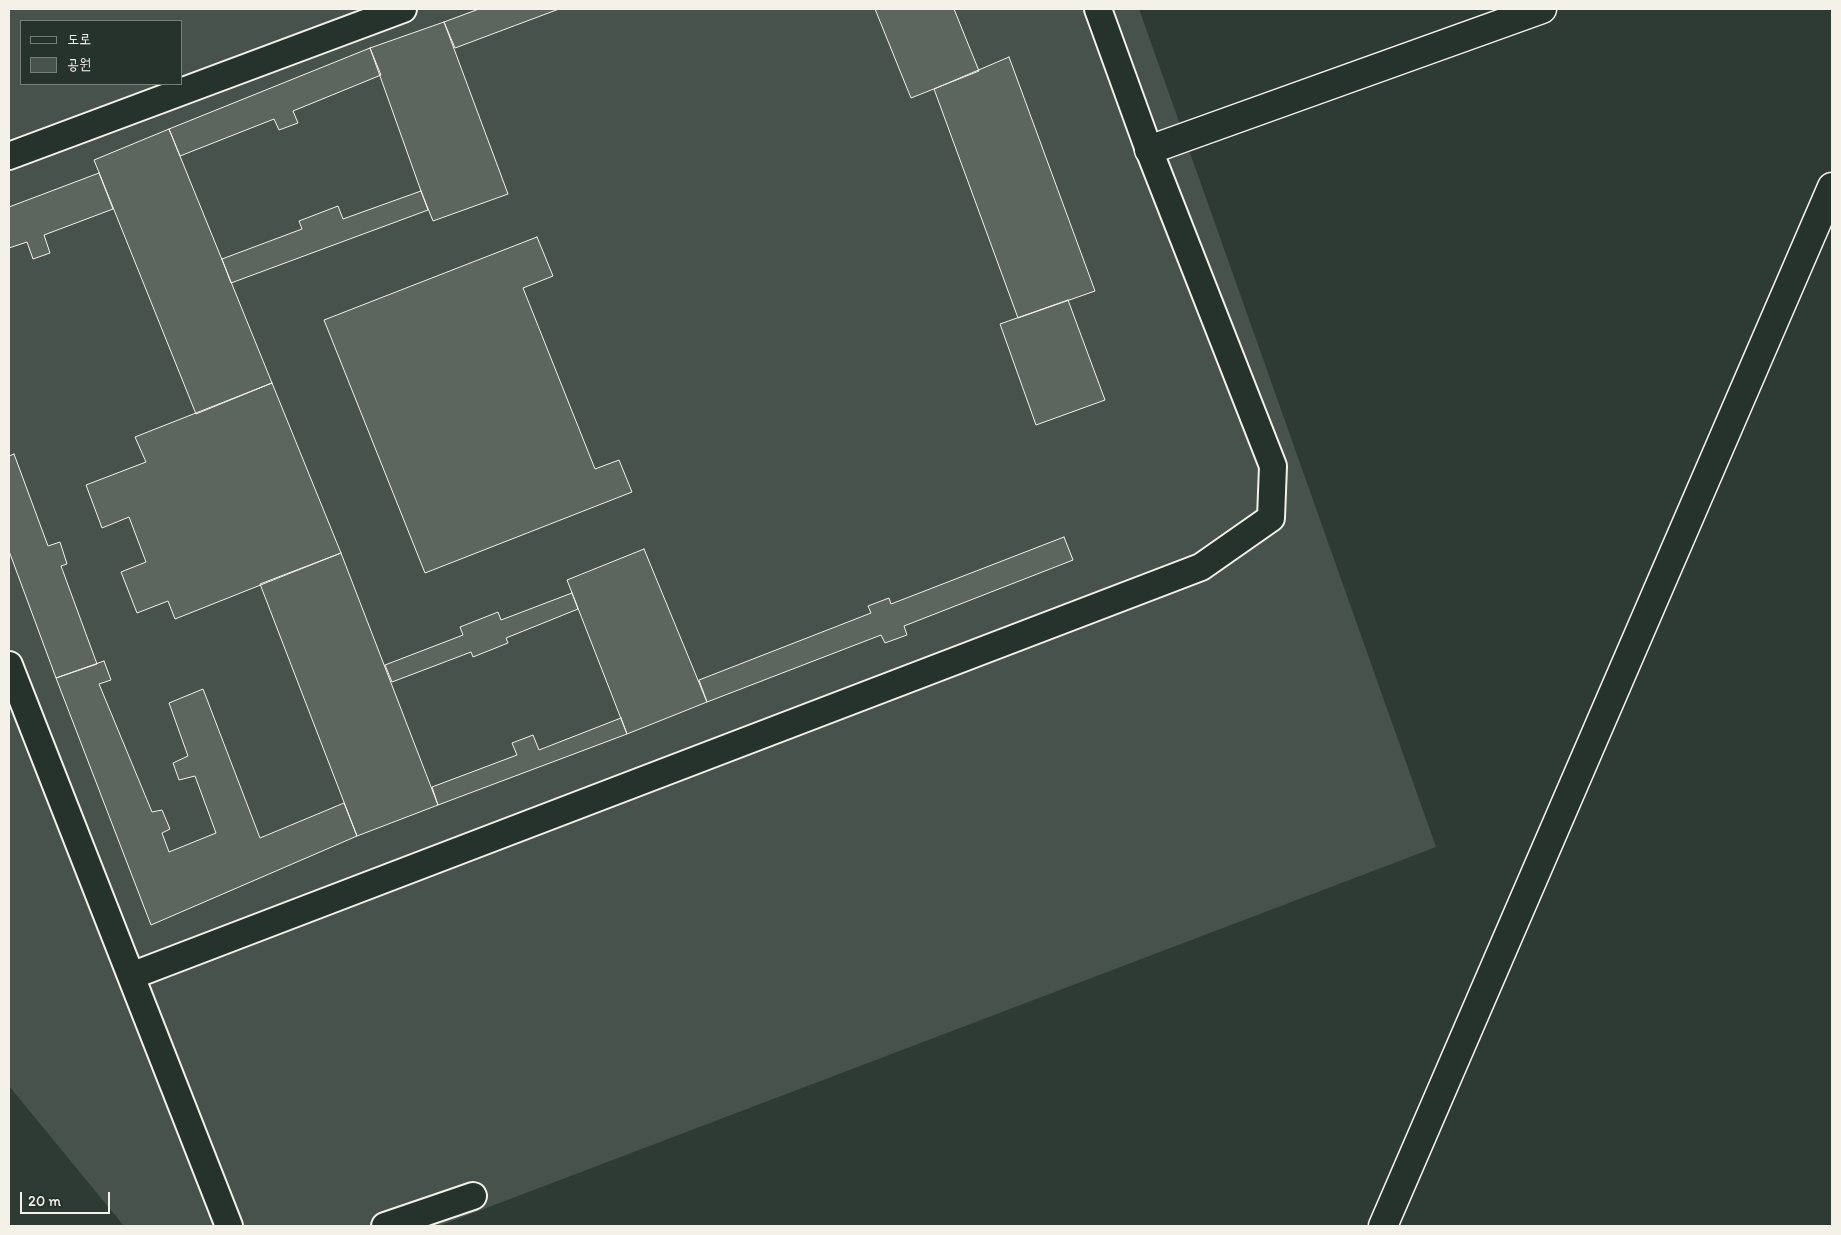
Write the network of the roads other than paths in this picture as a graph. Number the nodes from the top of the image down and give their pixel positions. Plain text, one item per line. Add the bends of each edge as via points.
1 (403, 9) edge
2 (1098, 9) edge
3 (1542, 9) edge
4 (1149, 150) junction
5 (9, 156) edge
6 (1832, 187) edge
7 (9, 665) edge
8 (131, 976) junction
9 (473, 1196) dead end
10 (229, 1226) edge
11 (385, 1226) edge
12 (1383, 1226) edge

1 - 5 street
2 - 4 street
3 - 4 street
4 - 8 street via 1273,466 1271,518 1201,567
6 - 12 street
7 - 8 street
8 - 10 street
9 - 11 street

